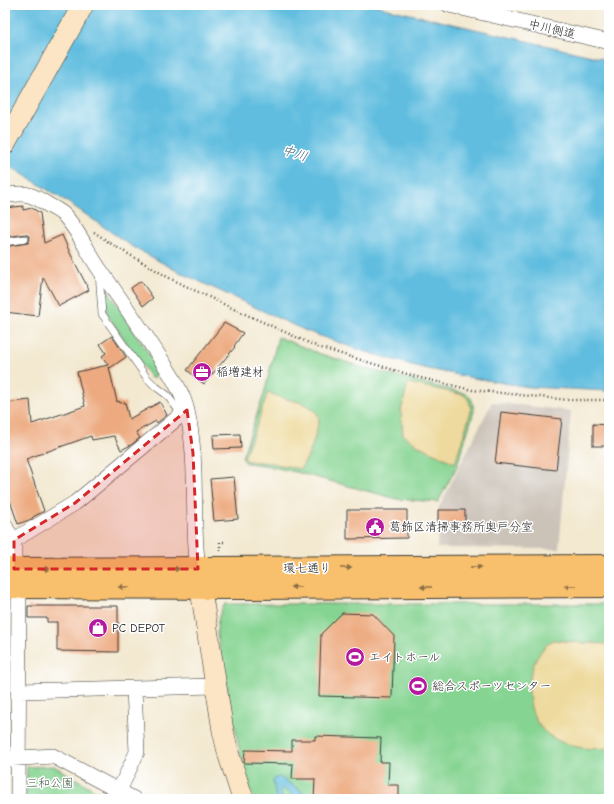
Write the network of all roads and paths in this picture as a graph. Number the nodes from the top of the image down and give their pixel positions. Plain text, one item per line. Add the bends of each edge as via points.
1 (83, 5) edge
2 (449, 5) edge
3 (609, 42) edge
4 (5, 144) edge
5 (5, 196) edge
6 (94, 232) dead end
7 (25, 239) dead end
8 (5, 242) edge
9 (99, 268) junction
10 (609, 400) edge
11 (184, 412) junction
12 (5, 525) edge
13 (14, 540) junction
14 (224, 542) dead end
15 (220, 552) dead end
16 (609, 566) edge
17 (11, 578) edge
18 (199, 578) junction
19 (609, 586) edge
20 (215, 686) junction
21 (134, 688) junction
22 (19, 691) junction
23 (12, 758) edge
24 (119, 792) junction
25 (18, 799) edge
26 (134, 799) edge
27 (243, 799) edge

1 - 4 street
2 - 3 street, 中川側道
5 - 9 street via 35,196 63,214
6 - 10 path via 171,279 318,347 417,377 472,390 569,400
7 - 8 lane
9 - 11 street via 179,390
9 - 11 lane via 102,314 146,378
11 - 13 street via 75,503
11 - 18 street via 191,430 194,453 195,550
12 - 13 street
13 - 17 street
14 - 15 path via 220,542
18 -> 16 main road, 環七通り
17 - 18 main road, 環七通り
17 - 22 street
19 -> 18 main road, 環七通り
18 - 20 street
20 - 21 street
20 - 27 street via 224,737
21 - 22 street
21 - 24 street via 137,752
22 - 23 street
23 - 24 street via 53,756
23 - 25 street
24 - 26 street

